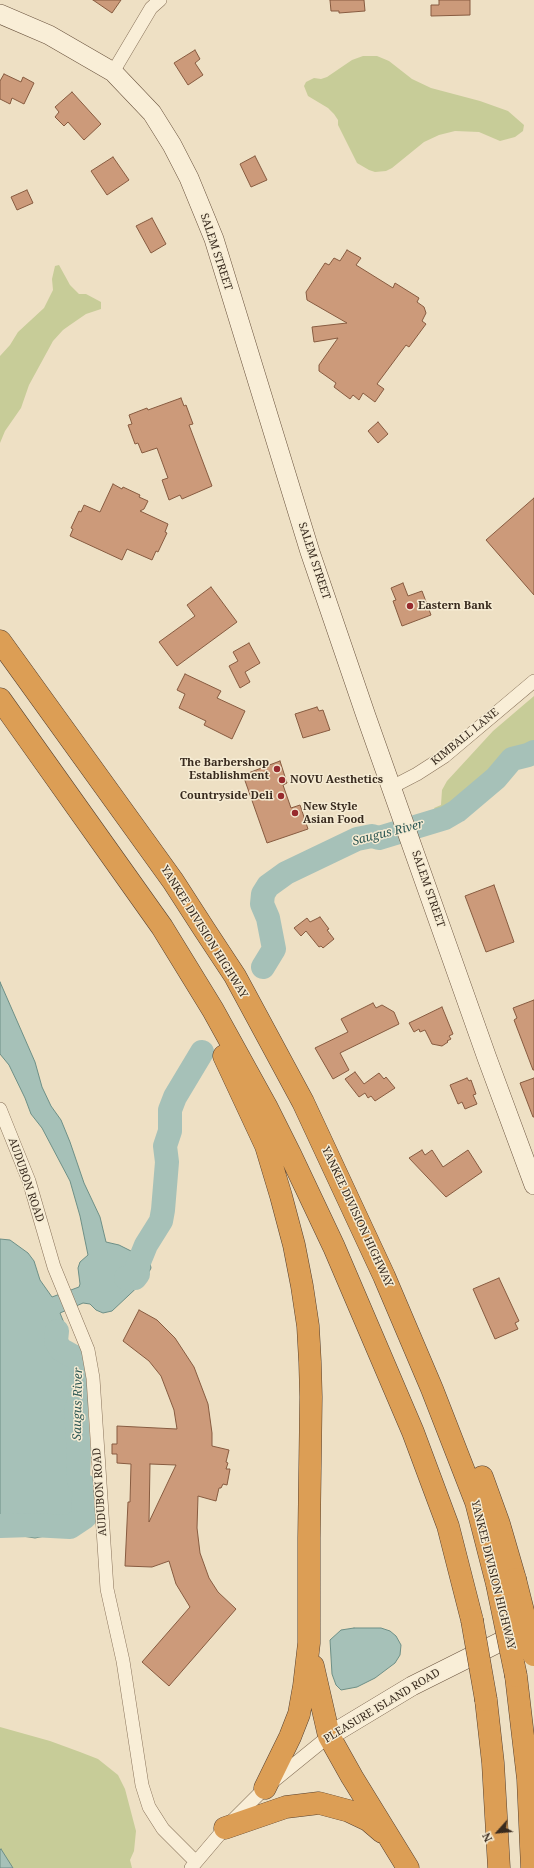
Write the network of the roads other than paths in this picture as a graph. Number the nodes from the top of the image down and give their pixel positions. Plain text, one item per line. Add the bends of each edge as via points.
1 (160, 0) edge
2 (0, 14) edge
3 (112, 72) junction
4 (0, 641) edge
5 (534, 681) edge
6 (0, 699) edge
7 (392, 787) junction
8 (170, 939) junction
9 (0, 1109) edge
10 (534, 1184) edge
11 (506, 1581) junction
12 (534, 1625) edge
13 (309, 1643) junction
14 (534, 1655) edge
15 (329, 1736) junction
16 (265, 1788) junction
17 (225, 1828) junction
18 (404, 1860) edge
19 (193, 1865) edge
20 (499, 1868) edge
21 (532, 1868) edge

1 - 3 street via 151,8
2 - 3 main road, SALEM STREET via 49,35
3 - 7 main road, SALEM STREET via 152,113 172,145 189,178 214,239 310,552
4 - 11 highway, YANKEE DIVISION HIGHWAY via 173,881 235,976 303,1102 384,1276 435,1396
5 - 7 street, KIMBALL LANE via 445,756
6 - 8 highway
7 - 10 main road, SALEM STREET
8 - 13 highway via 266,1146 295,1252 308,1326 310,1369
8 - 20 highway, bridge via 239,1055 292,1156 388,1372 448,1526 472,1620 486,1700 493,1763
9 - 19 street, AUDUBON ROAD via 28,1181 54,1267 88,1350 93,1378 107,1589 123,1661 142,1785 149,1807 163,1829
11 - 14 highway, bridge
11 - 21 highway, YANKEE DIVISION HIGHWAY, bridge via 528,1779
12 - 15 main road, PLEASURE ISLAND ROAD via 412,1686
13 - 15 highway
13 - 16 highway via 299,1714
15 - 16 street, PLEASURE ISLAND ROAD
15 - 18 highway
16 - 17 street, PLEASURE ISLAND ROAD
17 - 18 highway via 286,1806 319,1803 340,1807 368,1820 384,1834
17 - 19 street, PLEASURE ISLAND ROAD

